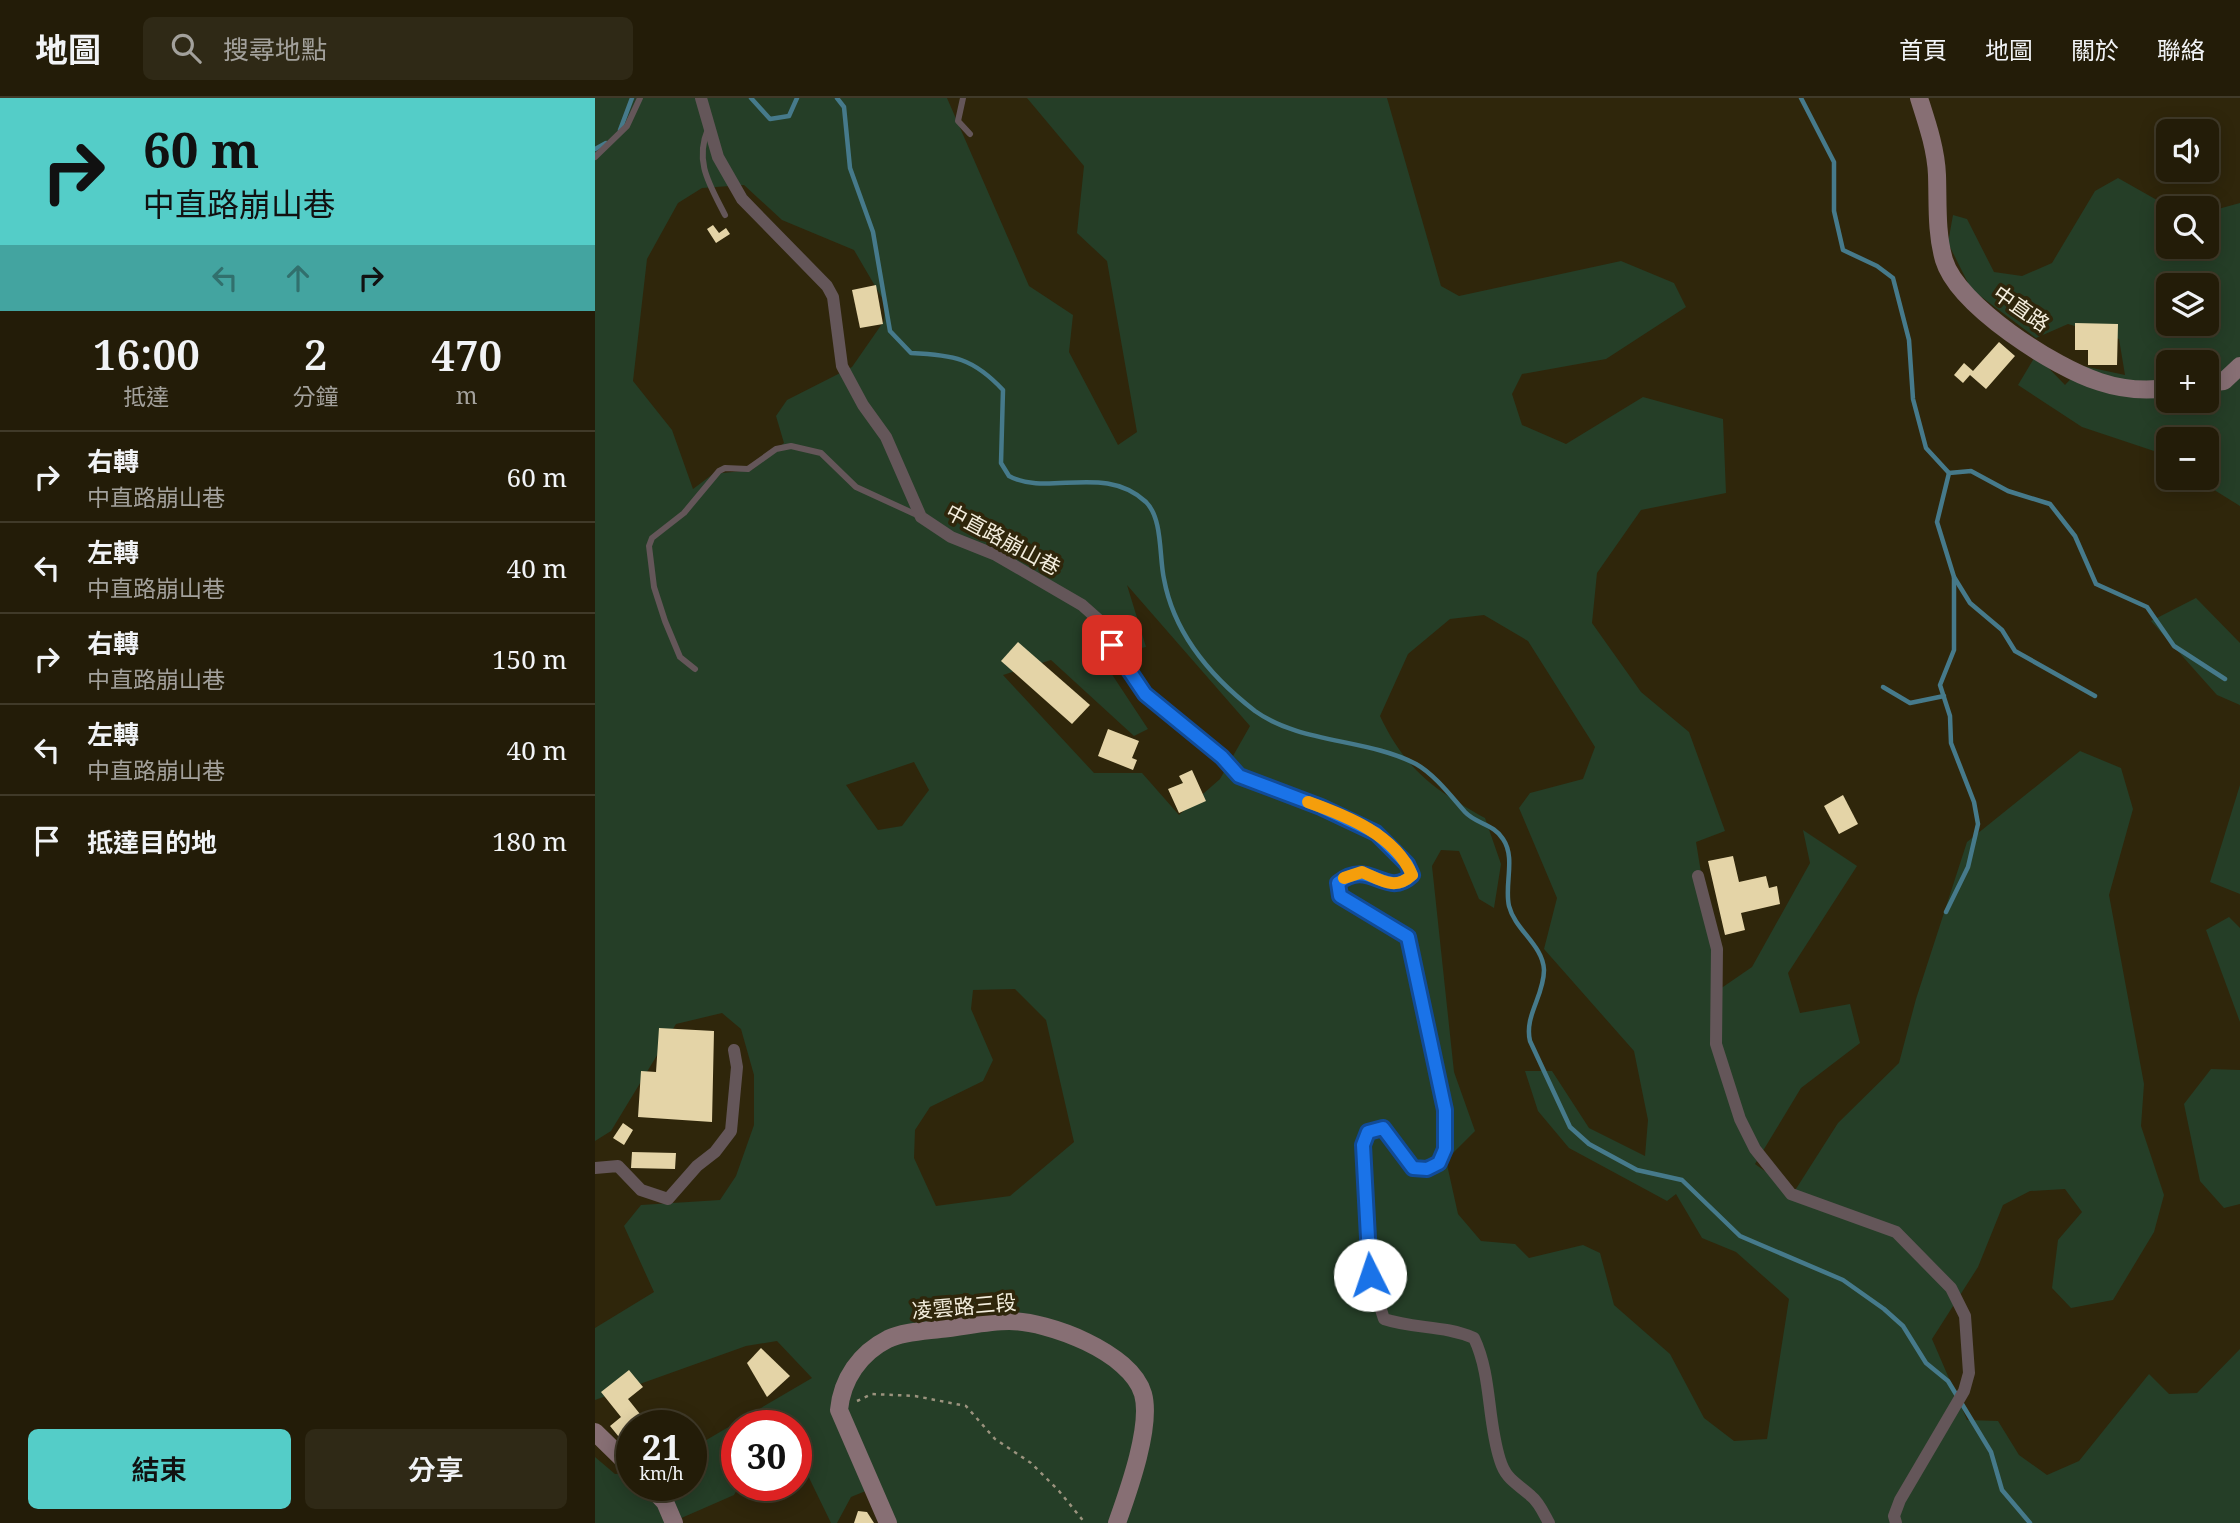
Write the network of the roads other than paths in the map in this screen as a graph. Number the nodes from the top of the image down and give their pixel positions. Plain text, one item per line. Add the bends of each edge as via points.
1 (640, 98) edge
2 (701, 98) edge
3 (963, 98) edge
4 (1919, 98) edge
5 (710, 124) junction
6 (970, 134) dead end
7 (595, 157) edge
8 (725, 215) dead end
9 (2240, 366) edge
10 (2219, 382) edge
11 (2156, 388) edge
12 (921, 517) junction
13 (695, 670) dead end
14 (1698, 876) dead end
15 (734, 1050) dead end
16 (595, 1168) edge
17 (595, 1432) edge
18 (616, 1452) edge
19 (664, 1501) edge
20 (674, 1523) edge
21 (888, 1523) edge
22 (1117, 1523) edge
23 (1549, 1523) edge
24 (1896, 1523) edge

1 - 7 lane via 627,126
2 - 5 street, 中直路崩山巷
3 - 6 lane via 958,121
4 - 11 street, 中直路 via 1933,145 1936,210 1945,262 1962,291 1983,314 2097,382
5 - 8 lane via 700,154 702,170
5 - 12 street, 中直路崩山巷 via 718,158 742,199 833,297 842,366 885,438
9 - 10 street
12 - 13 lane via 856,486 831,460 810,450 776,449 748,469 719,471 649,546 654,587 665,621 680,657
12 - 23 street, 中直路崩山巷 via 1082,605 1100,621 1145,694 1239,776 1376,833 1407,864 1412,875 1403,884 1392,885 1362,872 1349,874 1338,883 1340,896 1408,937 1445,1110 1445,1149 1439,1163 1427,1169 1413,1168 1383,1128 1368,1132 1363,1145 1370,1275 1384,1319 1409,1327 1439,1327 1474,1338 1485,1371 1500,1460 1508,1479 1533,1497
14 - 24 street via 1717,949 1716,1044 1740,1119 1755,1149 1791,1194 1896,1232 1951,1287 1965,1316 1969,1373 1965,1391 1900,1500
15 - 16 street via 737,1067 731,1131 668,1199 641,1190 618,1166
17 - 18 street
19 - 20 street
21 - 22 street, 凌雲路三段 via 839,1410 852,1370 890,1338 1009,1321 1044,1326 1104,1350 1132,1374 1143,1393 1145,1416

